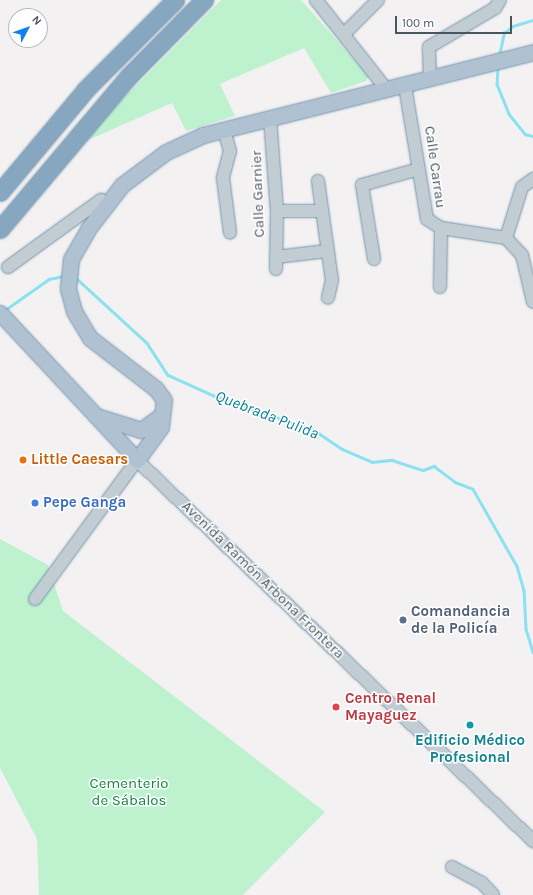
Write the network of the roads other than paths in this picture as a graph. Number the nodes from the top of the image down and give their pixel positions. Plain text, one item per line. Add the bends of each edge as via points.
1 (175, 0) edge
2 (204, 0) edge
3 (316, 0) edge
4 (378, 0) edge
5 (500, 0) edge
6 (344, 34) junction
7 (526, 53) edge
8 (430, 79) junction
9 (405, 86) junction
10 (387, 90) junction
11 (270, 118) junction
12 (224, 130) junction
13 (419, 169) junction
14 (533, 179) edge
15 (318, 181) dead end
16 (0, 192) edge
17 (101, 200) dead end
18 (277, 211) junction
19 (321, 211) junction
20 (77, 216) junction
21 (5, 223) edge
22 (441, 228) junction
23 (88, 229) junction
24 (230, 233) dead end
25 (506, 238) junction
26 (0, 241) edge
27 (327, 252) junction
28 (276, 256) junction
29 (374, 259) dead end
30 (8, 267) dead end
31 (276, 269) dead end
32 (440, 287) dead end
33 (328, 298) dead end
34 (533, 302) edge
35 (3, 317) edge
36 (165, 413) junction
37 (91, 414) junction
38 (137, 460) junction
39 (35, 599) dead end
40 (533, 841) edge
41 (452, 867) dead end
42 (493, 895) edge

1 - 16 highway via 86,89
2 - 21 highway via 128,76
3 - 6 street
4 - 6 street
5 - 8 street via 495,8 429,46
6 - 10 street
7 - 8 main road
8 - 9 main road
9 - 10 main road
9 - 13 street, Calle Carrau
10 - 11 main road
11 - 12 main road
11 - 18 street, Calle Garnier
12 - 23 main road via 166,152 122,185
12 - 24 street via 230,151 223,178
13 - 22 street, Calle Carrau via 423,208 427,219
13 - 29 street via 362,185
14 - 25 street via 522,187
15 - 19 street
17 - 20 street
18 - 19 street
18 - 28 street, Calle Garnier
19 - 27 street
20 - 23 street
20 - 30 street
21 - 26 highway
22 - 25 street, Calle Carrau
22 - 32 street
23 - 36 main road via 71,260 68,288 74,310 90,338 156,389 164,400
25 - 34 street via 522,255
27 - 28 street
27 - 33 street via 332,280
28 - 31 street, Calle Garnier
35 - 37 main road, Avenida Ramón Arbona Frontera
36 - 37 main road via 141,430
36 - 38 main road via 161,427
37 - 38 main road, Avenida Ramón Arbona Frontera
38 - 39 street
38 - 40 street, Avenida Ramón Arbona Frontera
41 - 42 street via 482,883

